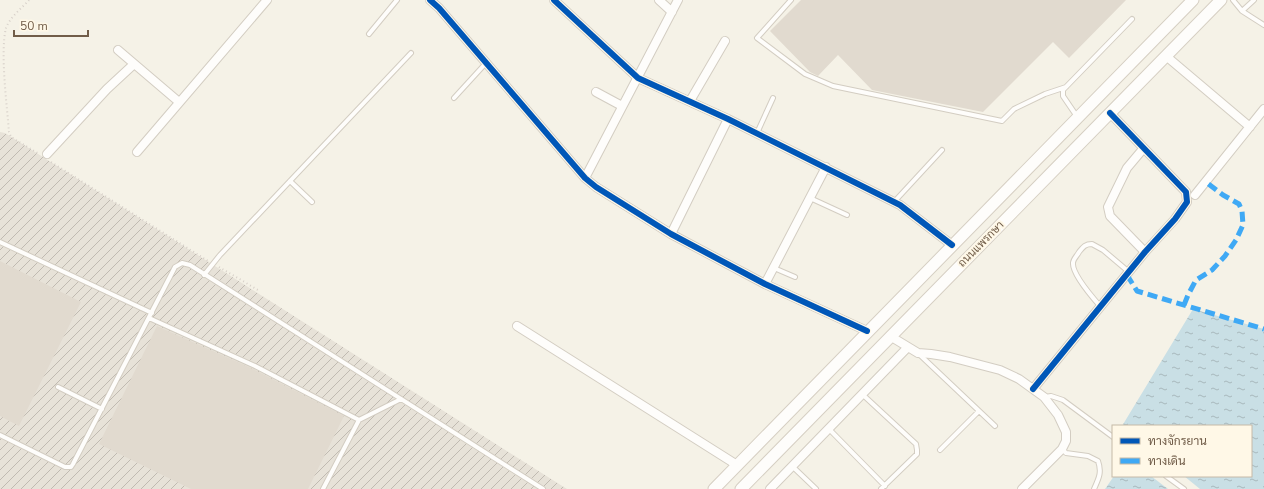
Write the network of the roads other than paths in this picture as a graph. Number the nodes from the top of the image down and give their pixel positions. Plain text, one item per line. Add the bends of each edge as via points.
1 (267, 0) edge
2 (397, 0) edge
3 (430, 0) edge
4 (554, 0) edge
5 (659, 0) edge
6 (678, 0) edge
7 (791, 0) edge
8 (1193, 0) edge
9 (1221, 0) edge
10 (1233, 0) edge
11 (1254, 0) edge
12 (440, 4) edge
13 (1242, 11) junction
14 (672, 12) junction
15 (1132, 19) dead end
16 (1264, 25) edge
17 (369, 34) dead end
18 (725, 40) dead end
19 (118, 50) dead end
20 (411, 53) dead end
21 (1166, 56) junction
22 (486, 63) junction
23 (134, 64) junction
24 (638, 78) junction
25 (1066, 87) junction
26 (596, 92) dead end
27 (454, 98) dead end
28 (773, 98) dead end
29 (690, 101) junction
30 (179, 102) junction
31 (622, 106) junction
32 (1264, 109) edge
33 (1110, 113) junction
34 (1078, 118) junction
35 (728, 119) junction
36 (1250, 127) junction
37 (1092, 131) junction
38 (757, 133) junction
39 (1143, 149) junction
40 (942, 150) dead end
41 (137, 152) dead end
42 (45, 157) road end
43 (826, 167) junction
44 (585, 178) junction
45 (290, 181) junction
46 (1195, 195) dead end
47 (810, 198) junction
48 (312, 202) dead end
49 (894, 202) junction
50 (847, 215) dead end
51 (671, 234) junction
52 (0, 242) edge
53 (952, 245) junction
54 (1145, 252) junction
55 (773, 268) junction
56 (1129, 272) junction
57 (204, 275) junction
58 (795, 277) dead end
59 (765, 284) junction
60 (1101, 307) junction
61 (152, 312) junction
62 (149, 318) junction
63 (516, 326) dead end
64 (868, 331) junction
65 (890, 336) junction
66 (908, 347) junction
67 (918, 353) junction
68 (58, 387) dead end
69 (1033, 389) junction
70 (862, 394) junction
71 (1044, 397) junction
72 (401, 399) junction
73 (102, 409) junction
74 (979, 411) junction
75 (359, 420) junction
76 (995, 426) dead end
77 (829, 428) junction
78 (0, 435) edge
79 (1112, 436) edge
80 (1062, 449) junction
81 (940, 450) dead end
82 (737, 465) junction
83 (792, 466) junction
84 (1167, 477) edge
85 (883, 487) edge
86 (323, 489) edge
87 (543, 489) edge
88 (714, 489) edge
89 (741, 489) edge
90 (770, 489) edge
91 (816, 489) edge
92 (1022, 489) edge
93 (1094, 489) edge
94 (1184, 489) edge

1 - 30 street
2 - 17 lane
3 - 12 street
4 - 24 street
5 - 14 street
6 - 14 street
7 - 25 lane via 757,38 806,74 833,86 1002,121 1014,109
8 - 34 main road, ถนนแพรกษา
9 - 21 main road, ถนนแพรกษา
10 - 13 lane
11 - 13 lane
12 - 22 street
13 - 16 lane
14 - 24 street
15 - 25 lane
18 - 29 street
19 - 23 street
20 - 45 lane
21 - 33 main road, ถนนแพรกษา
21 - 36 street
22 - 27 lane
22 - 44 street
23 - 30 street
23 - 42 street via 107,88
24 - 29 street
24 - 31 street
25 - 34 lane via 1063,96
26 - 31 street
28 - 38 lane
29 - 35 street
30 - 41 street
31 - 44 street
32 - 36 street
33 - 37 main road, ถนนแพรกษา
33 - 39 street
34 - 37 main road
34 - 53 main road, ถนนแพรกษา
35 - 38 street
35 - 51 street
36 - 46 street
37 - 65 main road, ถนนแพรกษา
38 - 43 street
39 - 54 street via 1127,168 1108,207 1110,216
39 - 54 street via 1186,192 1187,202
40 - 49 lane
43 - 47 street
43 - 49 street
44 - 51 street
45 - 48 lane
45 - 57 lane
47 - 50 lane
47 - 55 street
49 - 53 street
51 - 59 street
52 - 61 lane
53 - 64 main road, ถนนแพรกษา
54 - 56 street
55 - 58 lane
55 - 59 street
56 - 60 street
56 - 60 lane via 1092,244 1083,247 1072,264 1082,284
57 - 61 lane via 190,265 182,263 175,267
57 - 72 lane
59 - 64 street
60 - 69 street
61 - 62 lane
62 - 73 lane
62 - 75 lane via 255,366
63 - 82 street
64 - 82 main road, ถนนแพรกษา
65 - 66 street
65 - 89 main road, ถนนแพรกษา
66 - 67 street
66 - 70 street
67 - 69 street via 1000,370
67 - 74 lane
68 - 73 lane
69 - 71 street
70 - 77 street
70 - 85 lane via 916,444 917,454
71 - 79 lane via 1051,396 1063,400
71 - 80 street via 1058,415 1066,432 1066,441
72 - 75 lane
72 - 87 lane
73 - 78 lane via 70,467 65,467
74 - 76 lane
74 - 81 lane
75 - 86 lane
77 - 83 street
77 - 85 lane
80 - 92 street
80 - 93 lane via 1066,453 1088,456 1098,461 1101,468
82 - 88 main road, ถนนแพรกษา
83 - 90 street
83 - 91 lane
84 - 94 lane

